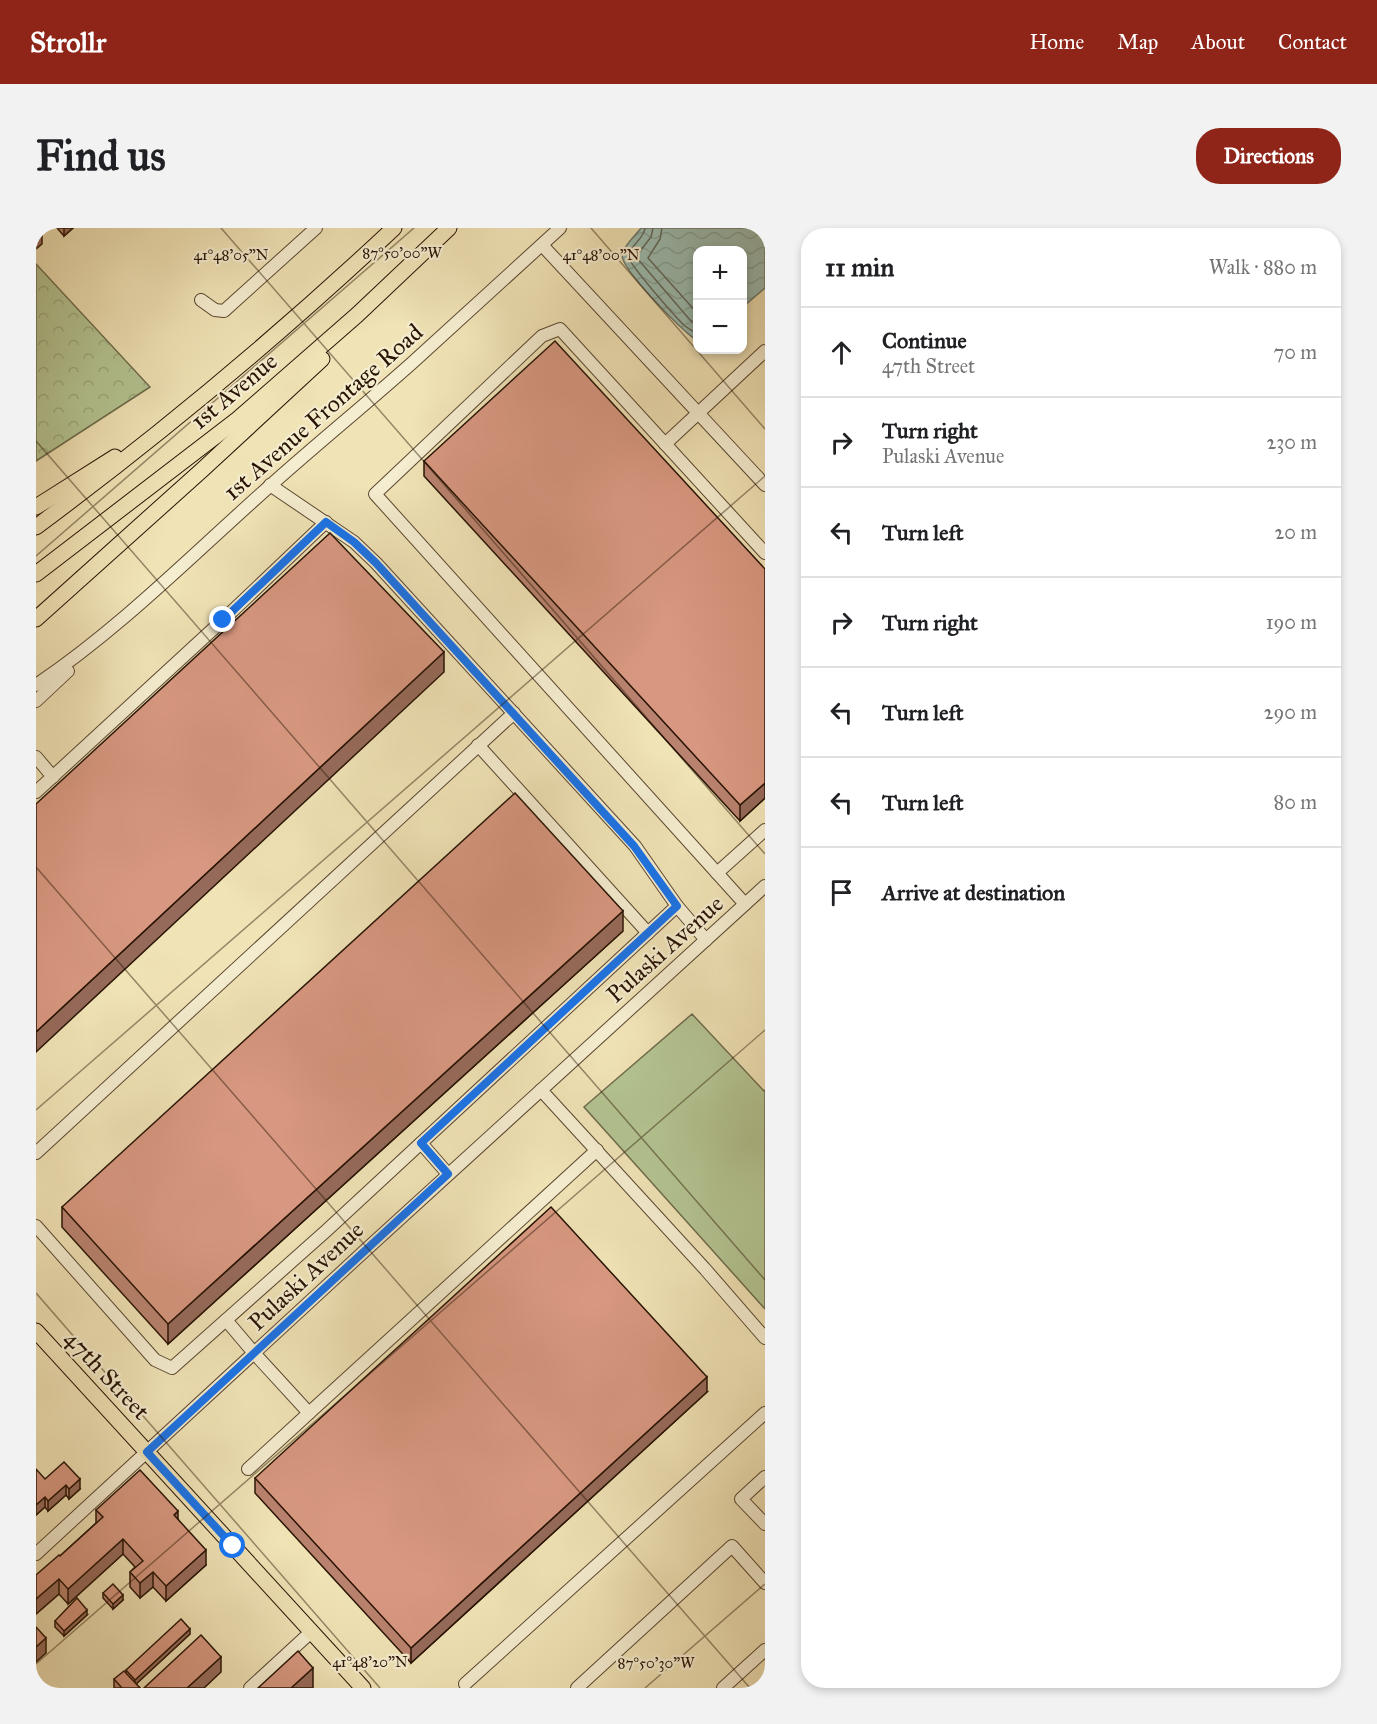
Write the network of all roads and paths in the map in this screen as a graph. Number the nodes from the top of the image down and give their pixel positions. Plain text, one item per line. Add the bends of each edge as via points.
1 (316, 228) edge
2 (394, 228) edge
3 (449, 228) edge
4 (560, 228) edge
5 (542, 245) junction
6 (408, 268) junction
7 (201, 300) dead end
8 (765, 351) edge
9 (204, 396) junction
10 (699, 413) junction
11 (665, 444) junction
12 (270, 485) junction
13 (765, 485) edge
14 (36, 507) edge
15 (326, 522) junction
16 (36, 527) edge
17 (763, 546) edge
18 (36, 574) edge
19 (36, 619) edge
20 (114, 627) junction
21 (36, 685) edge
22 (36, 701) edge
23 (514, 713) junction
24 (478, 745) junction
25 (36, 757) edge
26 (52, 777) junction
27 (36, 792) edge
28 (765, 830) edge
29 (717, 873) junction
30 (765, 886) edge
31 (745, 904) junction
32 (677, 906) junction
33 (648, 933) junction
34 (706, 940) junction
35 (541, 1090) junction
36 (421, 1143) junction
37 (597, 1150) junction
38 (36, 1153) edge
39 (448, 1174) junction
40 (36, 1226) edge
41 (226, 1320) junction
42 (36, 1331) edge
43 (765, 1338) edge
44 (254, 1353) junction
45 (309, 1413) junction
46 (765, 1413) edge
47 (147, 1452) junction
48 (248, 1469) dead end
49 (765, 1477) edge
50 (765, 1524) edge
51 (36, 1554) edge
52 (765, 1582) edge
53 (312, 1632) junction
54 (765, 1650) edge
55 (465, 1684) dead end
56 (250, 1688) edge
57 (363, 1688) edge
58 (577, 1688) edge
59 (723, 1688) edge

1 - 7 street via 224,311
2 - 9 main road, 1st Avenue
3 - 6 main road, 1st Avenue
4 - 5 street, 1st Avenue Frontage Road
5 - 10 street
5 - 12 street, 1st Avenue Frontage Road
6 - 18 main road, 1st Avenue via 238,419
6 - 19 main road via 302,378
8 - 10 street
9 - 14 main road
9 - 16 main road, 1st Avenue
10 - 11 street
10 - 13 street
11 - 17 street
11 - 29 street via 560,329 543,336 375,494
12 - 15 street
12 - 20 street, 1st Avenue Frontage Road
15 - 23 street via 376,563
15 - 26 street
20 - 21 street, 1st Avenue Frontage Road
20 - 22 street, 1st Avenue Frontage Road
23 - 24 street
23 - 32 street via 634,846
24 - 33 street
24 - 38 street
25 - 26 street
26 - 27 street
28 - 29 street
29 - 31 street
30 - 31 street, Pulaski Avenue
31 - 34 street, Pulaski Avenue
32 - 33 street
32 - 34 street
33 - 36 street
34 - 35 street, Pulaski Avenue
35 - 37 street
35 - 39 street, Pulaski Avenue
36 - 39 street
36 - 41 street
37 - 43 street
37 - 45 street
39 - 44 street, Pulaski Avenue
40 - 41 street via 155,1360 172,1368
41 - 44 street
42 - 47 main road, 47th Street
44 - 45 street
44 - 47 street, Pulaski Avenue
45 - 48 street
46 - 55 street
47 - 51 street, Pulaski Avenue
47 - 53 main road, 47th Street
49 - 50 street via 741,1499
52 - 58 street via 732,1546
53 - 56 street
53 - 57 main road, 47th Street
54 - 59 street

